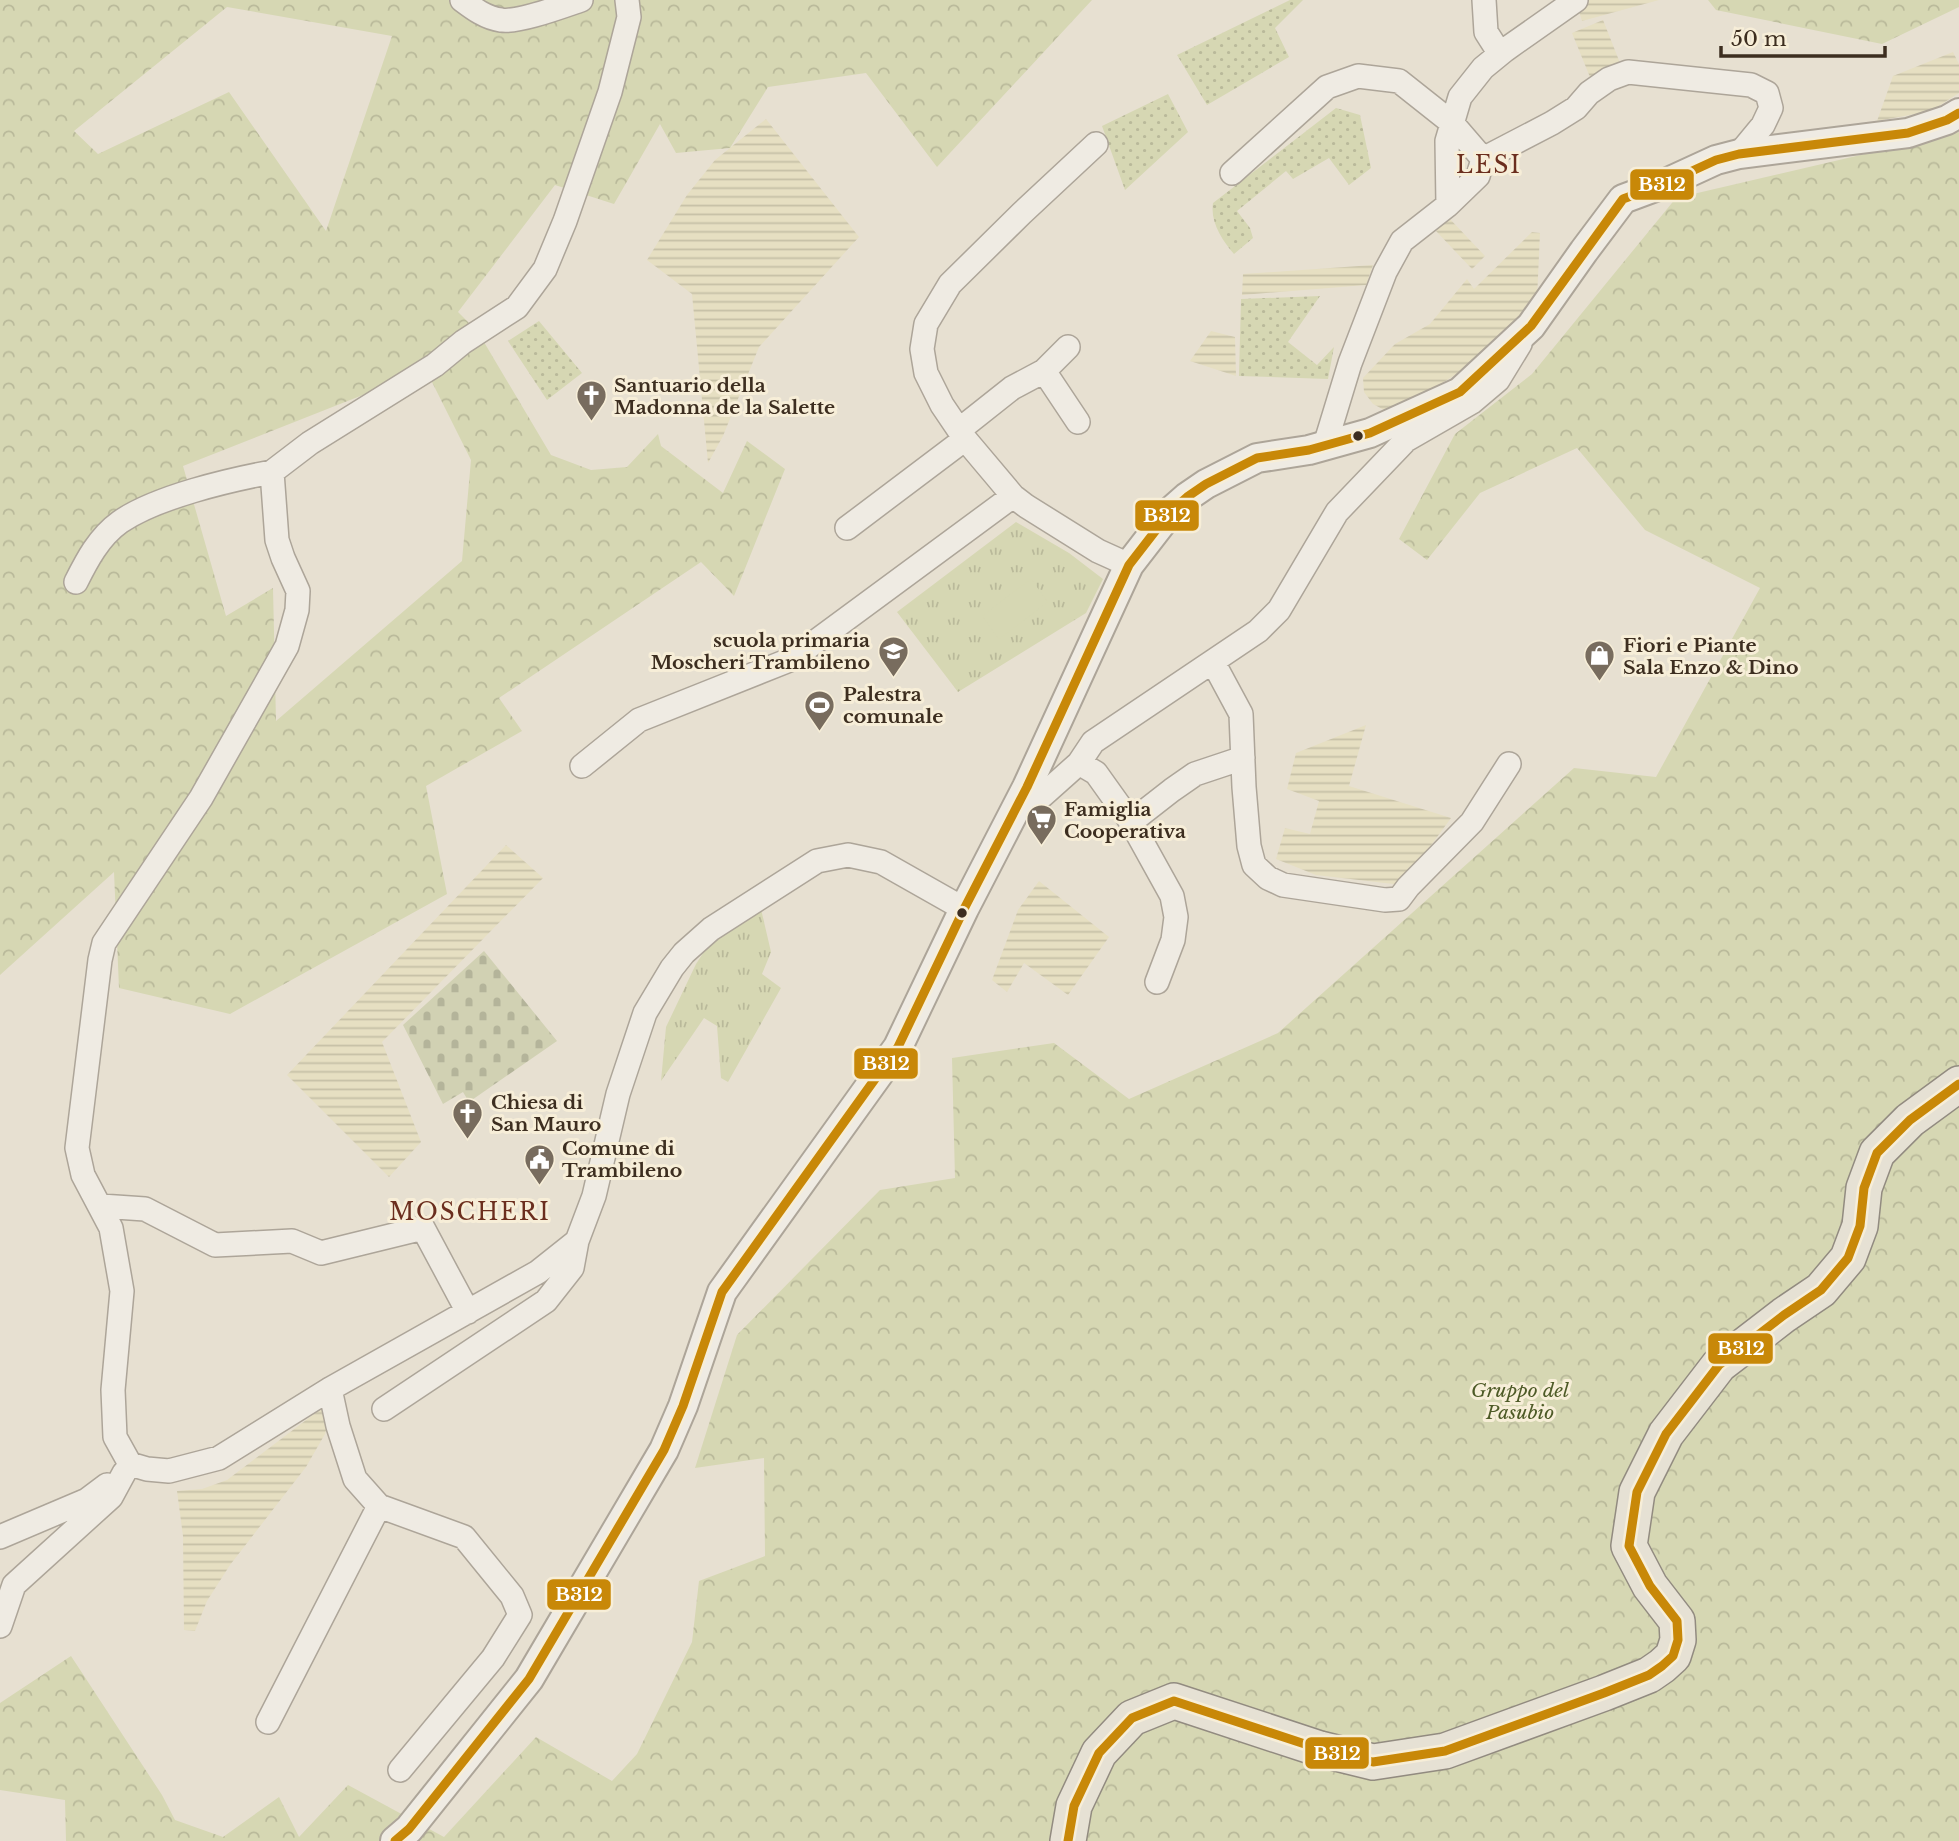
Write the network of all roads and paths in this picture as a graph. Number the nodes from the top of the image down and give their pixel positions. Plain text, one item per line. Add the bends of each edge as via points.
1 (462, 0) edge
2 (581, 0) edge
3 (627, 0) edge
4 (1484, 0) edge
5 (1576, 0) edge
6 (1500, 54) junction
7 (1959, 113) edge
8 (1452, 123) junction
9 (1096, 144) dead end
10 (1739, 153) junction
11 (1483, 159) junction
12 (1232, 173) dead end
13 (1448, 205) junction
14 (1531, 326) junction
15 (1068, 347) dead end
16 (1044, 371) junction
17 (1078, 422) dead end
18 (962, 434) junction
19 (1325, 445) junction
20 (272, 472) junction
21 (1013, 496) junction
22 (847, 528) dead end
23 (1129, 565) junction
24 (76, 582) dead end
25 (1213, 662) junction
26 (1243, 758) junction
27 (1079, 763) junction
28 (1509, 764) dead end
29 (582, 766) dead end
30 (1027, 787) junction
31 (1131, 822) junction
32 (964, 909) junction
33 (1157, 982) dead end
34 (1959, 1083) edge
35 (101, 1206) junction
36 (577, 1241) junction
37 (468, 1312) junction
38 (330, 1389) junction
39 (384, 1409) dead end
40 (127, 1469) junction
41 (379, 1506) junction
42 (0, 1537) edge
43 (0, 1626) edge
44 (268, 1721) dead end
45 (400, 1770) dead end
46 (395, 1841) edge
47 (1068, 1841) edge

1 - 2 street via 503,21
3 - 20 street via 629,17 610,92 565,220 545,269 517,307
4 - 6 street via 1486,32
5 - 6 street
6 - 8 street via 1460,97
7 - 10 street via 1908,133
8 - 11 street
8 - 12 street via 1399,81 1358,76 1327,87
8 - 13 street via 1447,141
9 - 18 street via 950,284 926,324 922,349 926,373
10 - 11 street via 1771,108 1767,93 1751,85 1628,72 1588,93 1576,108 1552,123
10 - 14 street via 1623,200
11 - 13 street via 1478,176
13 - 19 street via 1402,242 1385,272
14 - 19 street via 1460,392 1370,433
14 - 25 street via 1498,380 1472,402 1406,440 1337,512 1279,610
15 - 16 street
16 - 17 street
16 - 18 street via 1012,388
18 - 21 street
18 - 22 street
19 - 23 street via 1257,458 1206,484 1170,512
20 - 24 street via 156,503 119,523 92,552
20 - 35 street via 277,540 298,591 288,646 201,798 104,943 100,960 77,1148 83,1175
21 - 23 street via 1098,551
21 - 29 street via 792,659 639,720
23 - 30 street
25 - 26 street via 1241,714
25 - 27 street via 1093,742
26 - 28 street via 1254,865 1283,885 1385,900 1399,899 1472,822
26 - 31 street via 1195,774
27 - 30 street via 1042,796 1032,795
27 - 31 street via 1096,773
30 - 32 street
31 - 33 street via 1172,895 1176,917 1174,940
32 - 36 street via 881,862 848,855 817,861 710,929 678,961 645,1013
32 - 46 street via 898,1047 722,1292 664,1450 529,1679
34 - 47 main road via 1910,1120 1877,1153 1848,1258 1821,1290 1719,1365 1666,1434 1637,1492 1629,1546 1650,1586 1677,1621 1673,1656 1662,1667 1445,1751 1373,1762 1174,1701 1132,1718 1099,1753 1074,1805
35 - 37 street via 145,1209 215,1245 292,1241 321,1253 423,1228
35 - 40 street via 111,1227 121,1291 113,1390 115,1437
36 - 37 street via 538,1272
36 - 39 street via 572,1268 546,1301
37 - 38 street
38 - 40 street via 219,1458 169,1471
38 - 41 street via 355,1479
40 - 42 street via 87,1500
40 - 43 street via 111,1497 14,1585
41 - 44 street
41 - 45 street via 464,1537 512,1596 520,1615 493,1658

